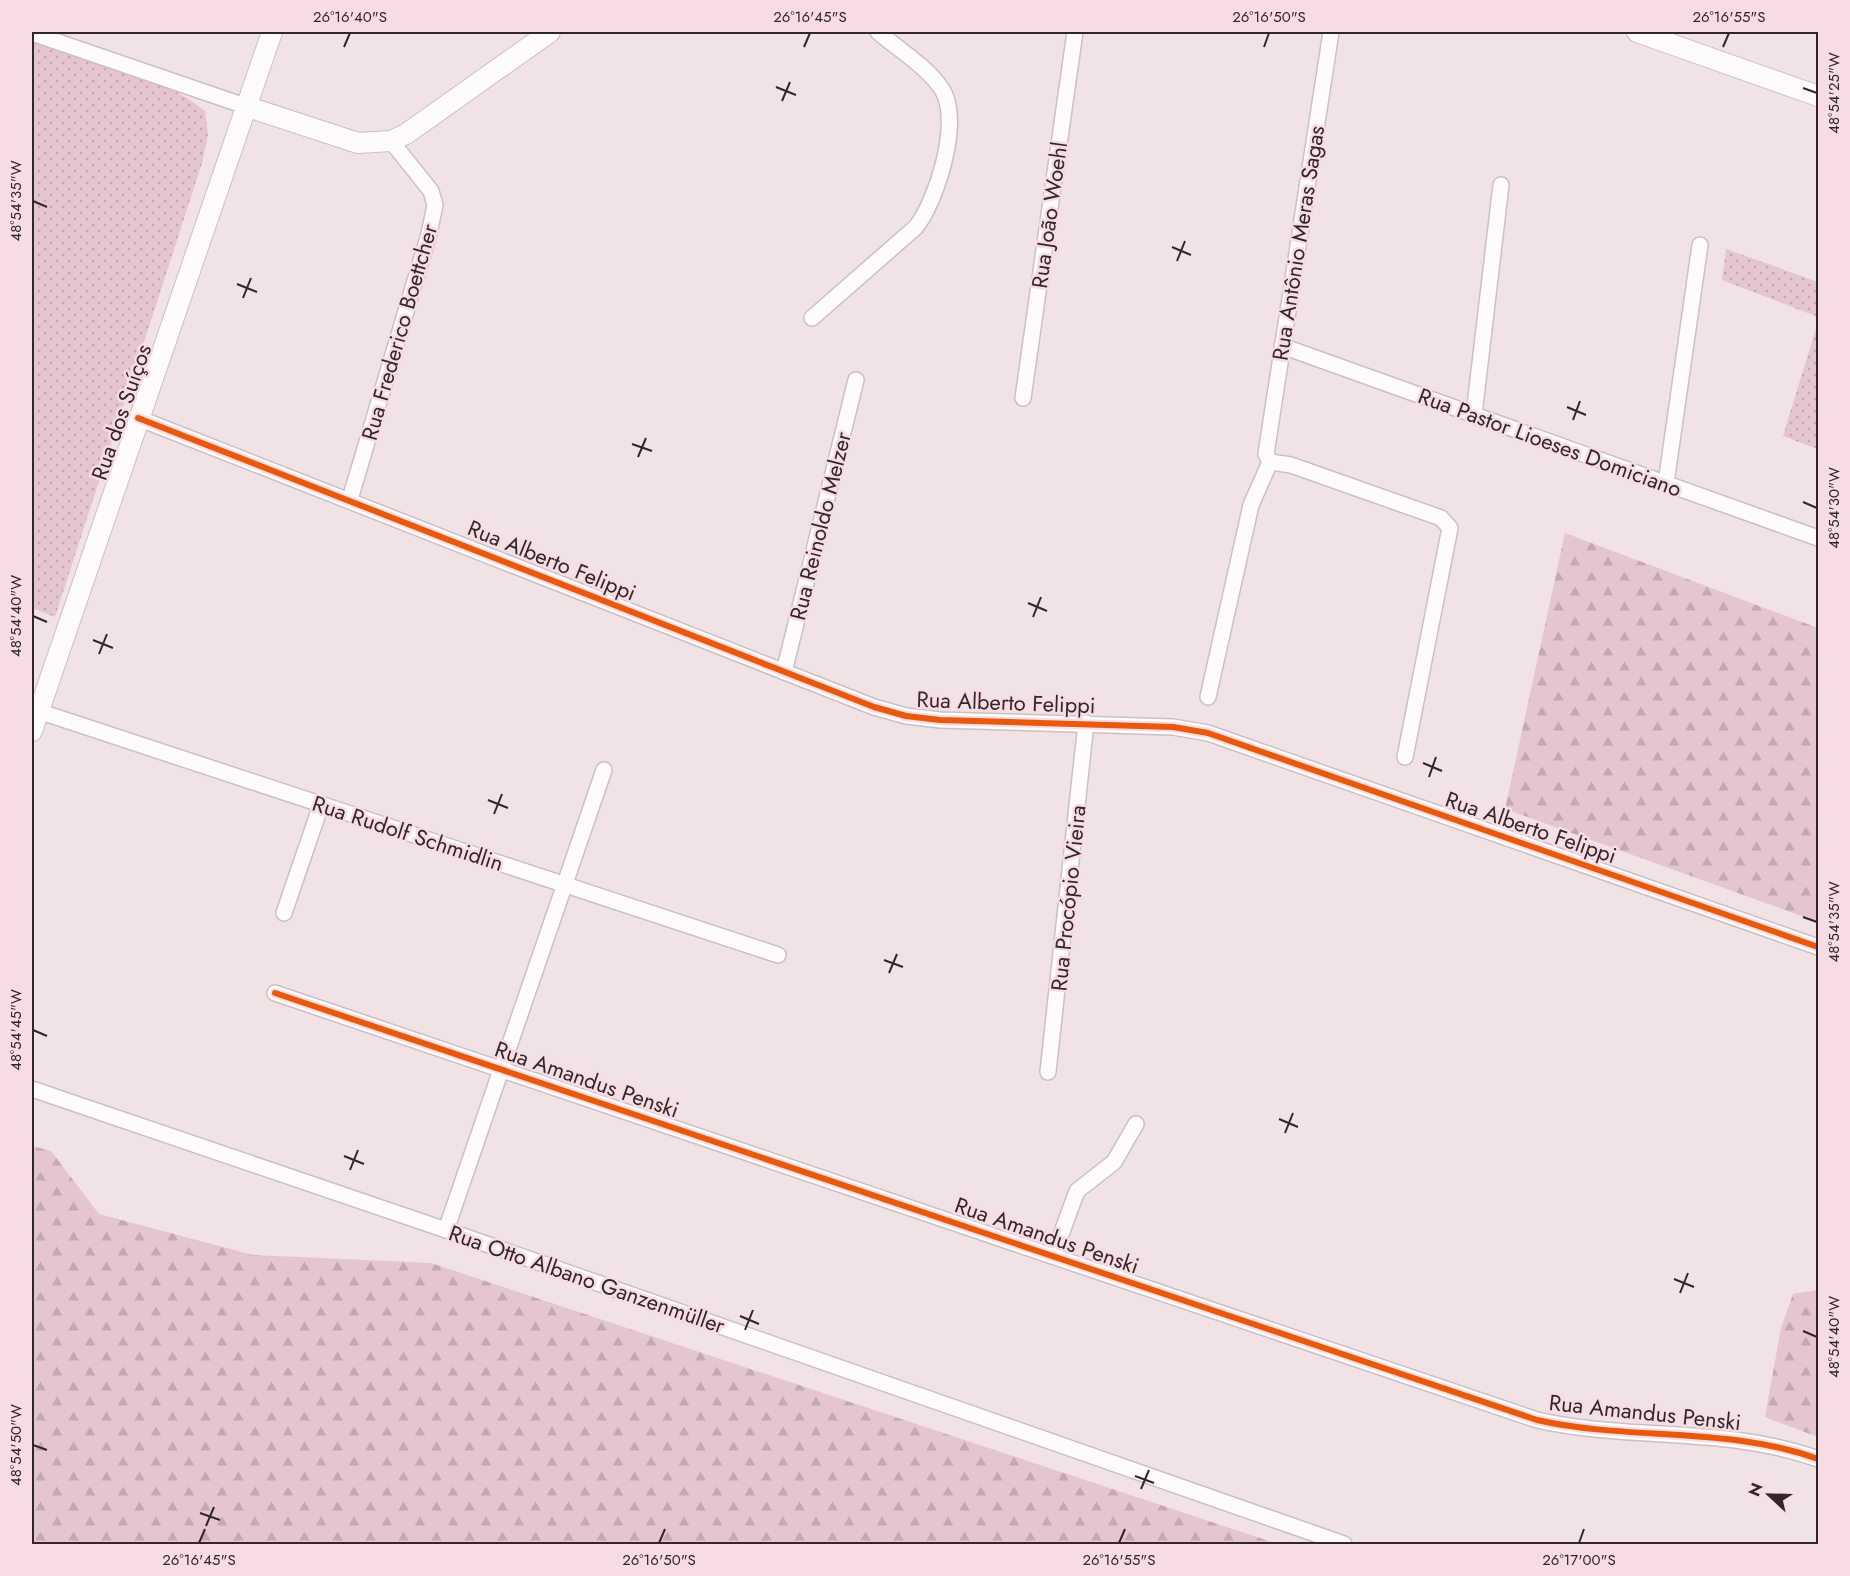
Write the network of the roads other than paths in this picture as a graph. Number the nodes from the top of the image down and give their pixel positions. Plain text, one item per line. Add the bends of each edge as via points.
1 (273, 32) edge
2 (550, 32) edge
3 (878, 32) edge
4 (1075, 32) edge
5 (1331, 32) edge
6 (1636, 32) edge
7 (32, 33) edge
8 (1818, 96) edge
9 (245, 106) junction
10 (391, 141) junction
11 (1501, 185) dead end
12 (1700, 245) dead end
13 (812, 318) dead end
14 (1282, 346) junction
15 (856, 380) dead end
16 (1023, 398) dead end
17 (1474, 414) junction
18 (138, 418) junction
19 (1268, 458) junction
20 (1666, 483) junction
21 (350, 499) junction
22 (1818, 538) edge
23 (784, 672) junction
24 (1208, 697) dead end
25 (38, 711) junction
26 (1086, 723) junction
27 (32, 730) edge
28 (1405, 757) dead end
29 (604, 770) dead end
30 (321, 805) junction
31 (564, 885) junction
32 (284, 913) dead end
33 (1818, 947) edge
34 (778, 955) dead end
35 (275, 993) dead end
36 (501, 1069) junction
37 (1048, 1072) dead end
38 (32, 1089) edge
39 (1136, 1124) dead end
40 (446, 1230) junction
41 (1053, 1256) junction
42 (1818, 1459) edge
43 (1344, 1545) edge

1 - 9 street, Rua dos Suíços
2 - 10 street
3 - 13 street via 934,80 948,102 950,116 939,187 916,227
4 - 16 street, Rua João Woehl
5 - 14 street, Rua Antônio Meras Sagas
6 - 8 street
7 - 9 street
9 - 10 street via 358,143
9 - 18 street, Rua dos Suíços
10 - 21 street, Rua Frederico Boettcher via 431,191 435,205
11 - 17 street
12 - 20 street
14 - 17 street, Rua Pastor Lioeses Domiciano
14 - 19 street, Rua Antônio Meras Sagas
15 - 23 street, Rua Reinoldo Melzer
17 - 20 street, Rua Pastor Lioeses Domiciano
18 - 21 street, Rua Alberto Felippi
18 - 25 street, Rua dos Suíços
19 - 24 street, Rua Antônio Meras Sagas via 1251,505
19 - 28 street via 1430,514 1450,528
20 - 22 street, Rua Pastor Lioeses Domiciano
21 - 23 street, Rua Alberto Felippi
23 - 26 street, Rua Alberto Felippi via 906,716
25 - 27 street, Rua dos Suíços
25 - 30 street, Rua Rudolf Schmidlin
26 - 33 street, Rua Alberto Felippi via 1173,727 1208,733
26 - 37 street, Rua Procópio Vieira
29 - 31 street
30 - 31 street, Rua Rudolf Schmidlin
30 - 32 street
31 - 34 street, Rua Rudolf Schmidlin
31 - 36 street
35 - 36 street, Rua Amandus Penski
36 - 40 street
36 - 41 street, Rua Amandus Penski
38 - 40 street, Rua Otto Albano Ganzenmüller
39 - 41 street via 1114,1162 1077,1191
40 - 43 street, Rua Otto Albano Ganzenmüller
41 - 42 street, Rua Amandus Penski via 1537,1419 1583,1429 1736,1438

